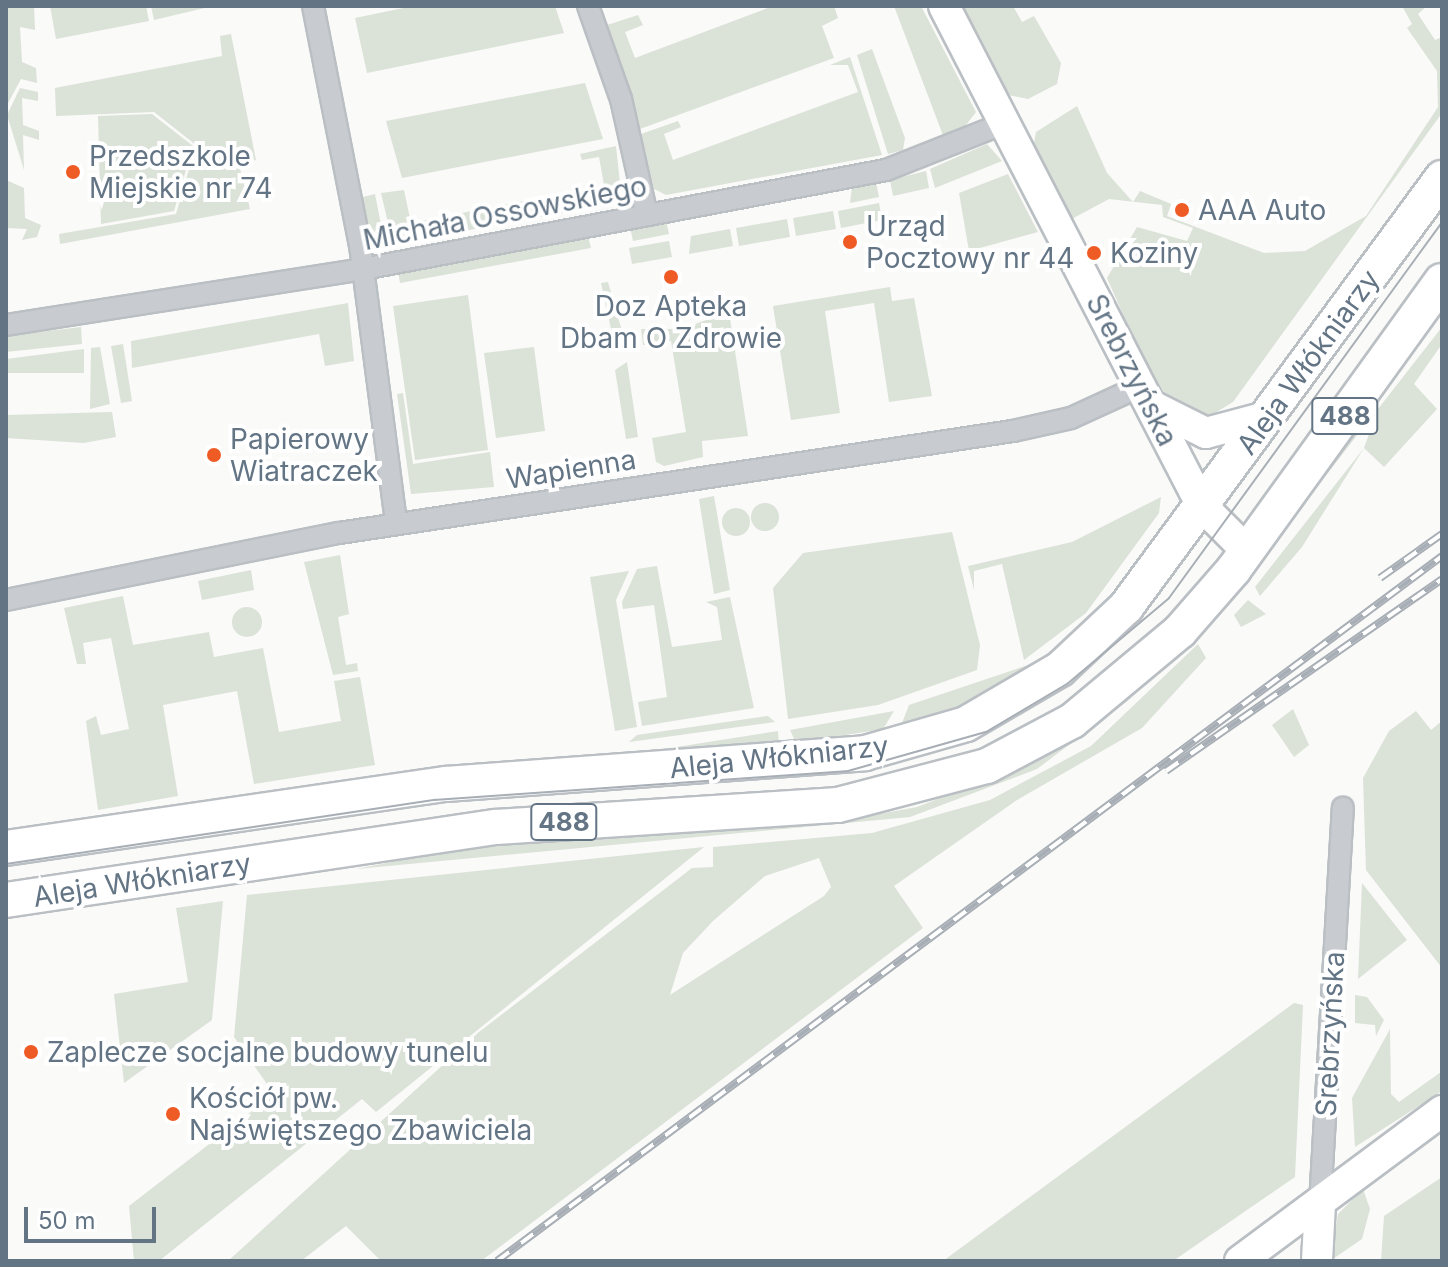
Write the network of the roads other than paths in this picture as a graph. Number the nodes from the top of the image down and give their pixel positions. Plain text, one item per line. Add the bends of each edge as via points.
1 (313, 6) edge
2 (588, 6) edge
3 (944, 6) edge
4 (1005, 123) junction
5 (1442, 178) edge
6 (647, 215) junction
7 (363, 269) junction
8 (1442, 281) edge
9 (6, 325) edge
10 (1146, 395) junction
11 (1266, 417) junction
12 (1202, 506) junction
13 (396, 524) junction
14 (1247, 551) junction
15 (6, 600) edge
16 (1343, 808) dead end
17 (6, 848) edge
18 (6, 900) edge
19 (1442, 1111) edge
20 (1320, 1204) junction
21 (1240, 1261) edge
22 (1317, 1261) edge

1 - 7 street
2 - 6 street via 621,99
3 - 4 main road, Srebrzyńska
4 - 6 street, Michała Ossowskiego via 886,170
4 - 10 main road, Srebrzyńska
5 - 11 main road, Aleja Włókniarzy / 488
6 - 7 street, Michała Ossowskiego
7 - 9 street, Michała Ossowskiego
7 - 13 street
8 - 14 main road, Aleja Włókniarzy / 488
10 - 11 main road via 1206,433
10 - 12 main road, Srebrzyńska
10 - 13 street, Wapienna via 1013,431
11 - 12 main road, Aleja Włókniarzy / 488
12 - 14 main road, Srebrzyńska
12 - 17 main road, Aleja Włókniarzy / 488 via 1138,593 1078,655 989,713 909,743 836,757 446,784
13 - 15 street, Wapienna
14 - 18 main road, Aleja Włókniarzy / 488 via 1180,631 1103,699 1015,753 915,790 816,807 496,827
16 - 20 street, Srebrzyńska
19 - 20 main road
20 - 21 main road
20 - 22 main road, Srebrzyńska

